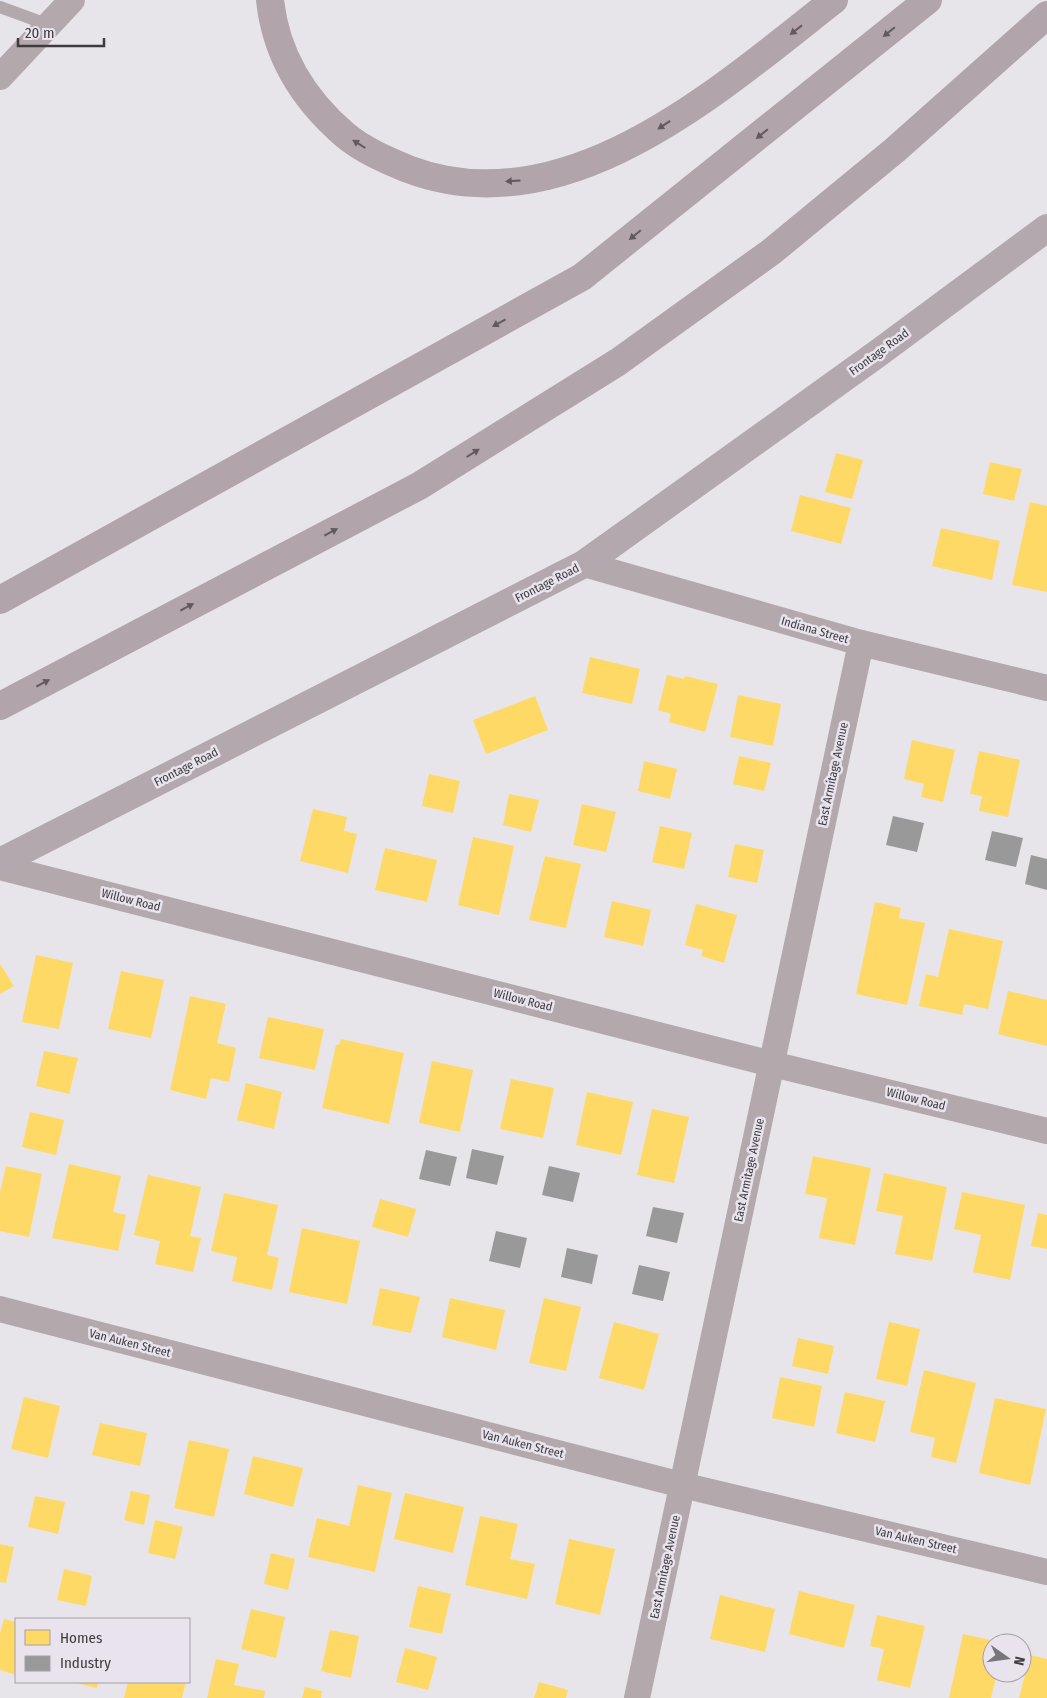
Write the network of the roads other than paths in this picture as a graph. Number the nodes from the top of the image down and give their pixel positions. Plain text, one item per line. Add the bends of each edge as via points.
1 (72, 0) edge
2 (270, 0) edge
3 (834, 0) edge
4 (928, 0) edge
5 (0, 7) edge
6 (1047, 15) edge
7 (49, 25) junction
8 (0, 77) edge
9 (1045, 233) edge
10 (584, 564) junction
11 (0, 600) edge
12 (861, 643) junction
13 (1047, 688) edge
14 (0, 706) edge
15 (0, 862) edge
16 (0, 867) edge
17 (772, 1064) junction
18 (1047, 1131) edge
19 (0, 1309) edge
20 (682, 1485) junction
21 (1047, 1572) edge
22 (637, 1698) edge

1 - 7 street
3 -> 2 highway via 738,75 657,129 613,153 568,170 519,181 468,184 428,176 392,162 356,144 330,122 305,95 288,64 272,24
4 -> 11 highway via 582,277
5 - 7 lane
14 -> 6 highway via 419,486 618,362 778,246 895,150
7 - 8 street
9 - 10 street, Frontage Road
10 - 12 street, Indiana Street
10 - 15 street, Frontage Road
12 - 13 street, Indiana Street
12 - 17 street, East Armitage Avenue
16 - 17 street, Willow Road
17 - 18 street, Willow Road
17 - 20 street, East Armitage Avenue
19 - 20 street, Van Auken Street
20 - 21 street, Van Auken Street
20 - 22 street, East Armitage Avenue

